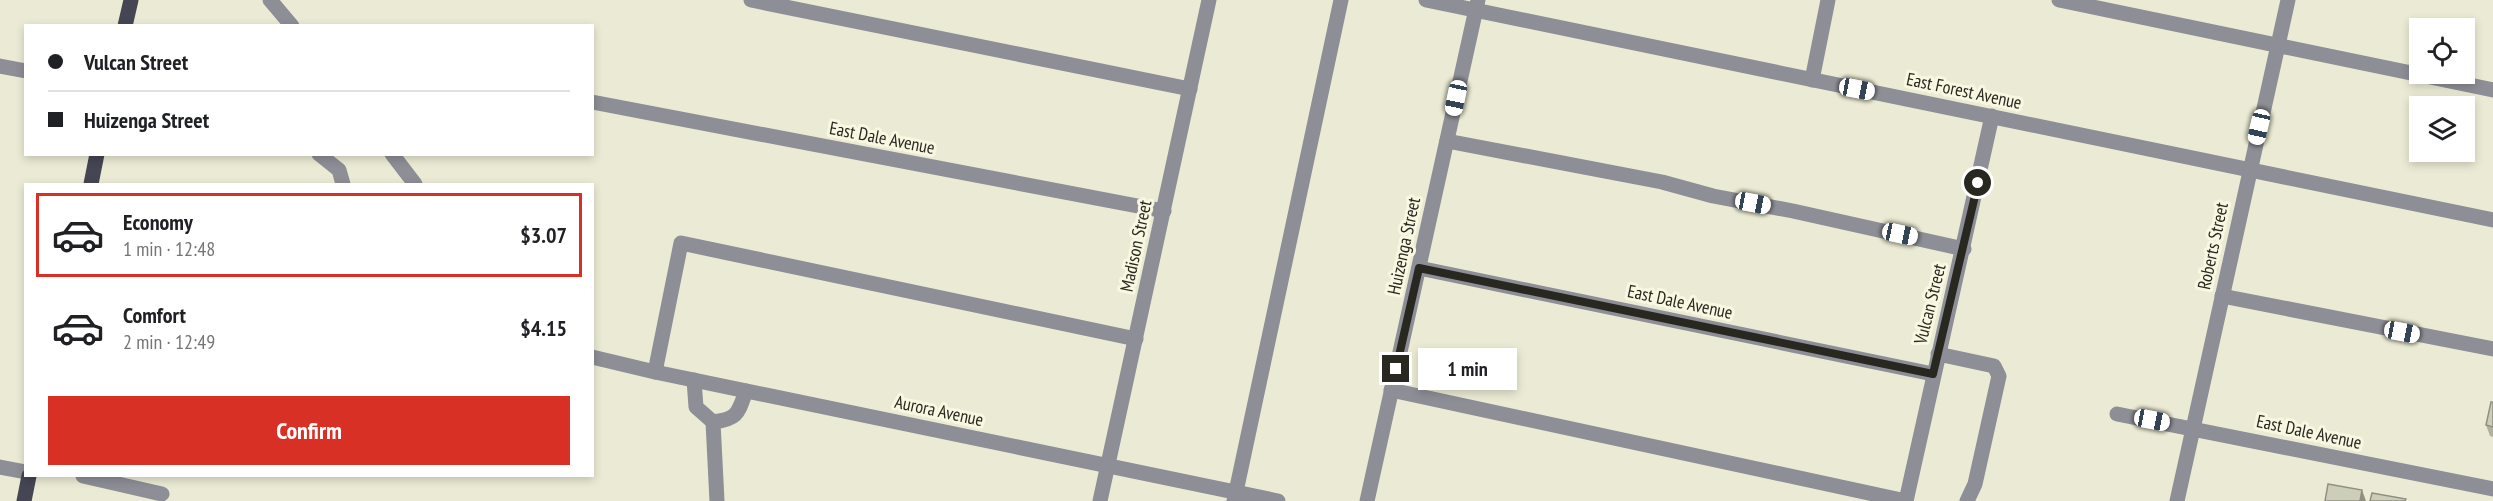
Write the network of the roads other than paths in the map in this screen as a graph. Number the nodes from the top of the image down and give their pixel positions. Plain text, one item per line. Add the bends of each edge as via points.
1 (130, 0) edge
2 (270, 0) edge
3 (752, 0) edge
4 (1209, 0) edge
5 (1341, 0) edge
6 (1426, 0) edge
7 (1828, 0) edge
8 (2060, 0) edge
9 (2288, 0) edge
10 (1477, 5) edge
11 (125, 24) edge
12 (290, 24) edge
13 (2278, 45) junction
14 (0, 66) edge
15 (24, 71) edge
16 (1812, 80) junction
17 (1190, 89) junction
18 (2493, 90) edge
19 (594, 102) edge
20 (1992, 116) junction
21 (1446, 141) junction
22 (98, 156) edge
23 (322, 156) edge
24 (394, 156) edge
25 (2250, 170) junction
26 (91, 183) edge
27 (343, 183) edge
28 (414, 183) edge
29 (1164, 211) junction
30 (2493, 220) edge
31 (1964, 249) junction
32 (1419, 268) junction
33 (2222, 296) junction
34 (1136, 339) junction
35 (2493, 350) edge
36 (1938, 354) junction
37 (594, 357) edge
38 (655, 372) junction
39 (1933, 374) junction
40 (694, 380) junction
41 (1391, 390) junction
42 (746, 391) junction
43 (2117, 414) dead end
44 (714, 422) junction
45 (2193, 428) junction
46 (0, 466) edge
47 (1107, 466) junction
48 (24, 472) edge
49 (29, 477) edge
50 (87, 477) edge
51 (2493, 489) edge
52 (162, 494) dead end
53 (1235, 497) edge
54 (24, 501) edge
55 (717, 501) edge
56 (1100, 501) edge
57 (1278, 501) edge
58 (1367, 501) edge
59 (1906, 501) edge
60 (1967, 501) edge
61 (2176, 501) edge

1 - 11 main road
2 - 12 street
3 - 17 street
4 - 17 street, Madison Street
5 - 53 street
6 - 10 street, East Forest Avenue
7 - 16 street
8 - 13 street
9 - 13 street, Roberts Street
10 - 16 street, East Forest Avenue
10 - 21 street, Huizenga Street
13 - 18 street
13 - 25 street, Roberts Street
14 - 15 street
16 - 20 street, East Forest Avenue
17 - 29 street, Madison Street
19 - 29 street, East Dale Avenue
20 - 25 street, East Forest Avenue
20 - 31 street, Vulcan Street
21 - 31 street via 1662,182
21 - 32 street, Huizenga Street
22 - 26 main road
23 - 27 street via 339,170
24 - 28 street
25 - 30 street, East Forest Avenue
25 - 33 street, Roberts Street
29 - 34 street, Madison Street
31 - 36 street, Vulcan Street
32 - 39 street, East Dale Avenue
32 - 41 street, Huizenga Street
33 - 35 street
33 - 45 street, Roberts Street
34 - 38 street via 681,243
34 - 47 street, Madison Street
36 - 39 street, Vulcan Street
36 - 60 street via 1998,370 1975,484
37 - 38 street, Aurora Avenue
38 - 40 street, Aurora Avenue
39 - 59 street, Vulcan Street
40 - 42 street, Aurora Avenue
40 - 44 street via 696,407
41 - 58 street, Huizenga Street
41 - 59 street
42 - 44 street via 730,420
42 - 47 street, Aurora Avenue
43 - 45 street, East Dale Avenue
44 - 55 street
45 - 51 street, East Dale Avenue
45 - 61 street, Roberts Street
46 - 48 street
47 - 53 street, Aurora Avenue
47 - 56 street, Madison Street
49 - 54 main road
50 - 52 street
53 - 57 street, Aurora Avenue

